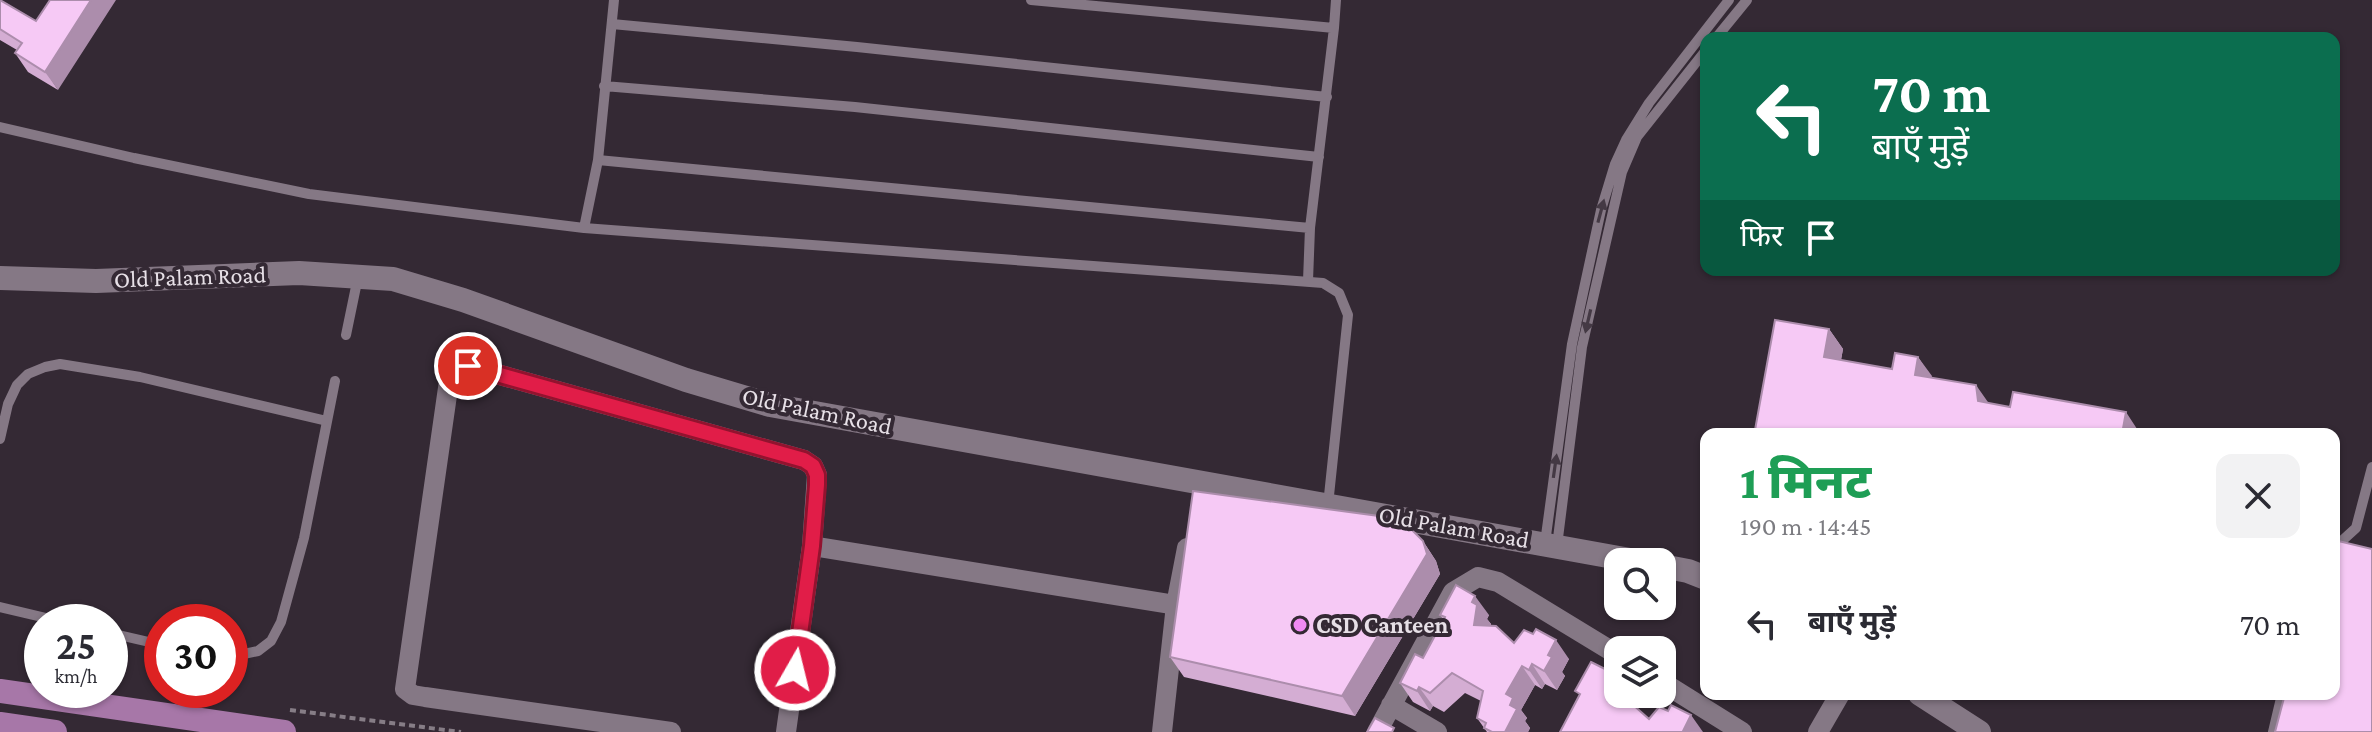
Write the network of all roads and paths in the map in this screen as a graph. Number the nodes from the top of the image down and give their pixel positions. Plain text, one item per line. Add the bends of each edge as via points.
1 (614, 0) edge
2 (1031, 0) edge
3 (1336, 0) edge
4 (1729, 0) edge
5 (1747, 0) edge
6 (612, 24) junction
7 (1334, 28) junction
8 (1704, 32) edge
9 (1721, 32) edge
10 (1700, 37) edge
11 (1700, 58) edge
12 (604, 86) junction
13 (1327, 97) junction
14 (0, 127) edge
15 (1319, 157) junction
16 (598, 160) junction
17 (584, 228) junction
18 (1310, 228) junction
19 (358, 277) junction
20 (0, 278) edge
21 (1308, 281) junction
22 (346, 335) dead end
23 (335, 381) dead end
24 (327, 421) junction
25 (0, 439) edge
26 (2372, 467) edge
27 (1328, 505) junction
28 (1191, 527) edge
29 (2340, 543) edge
30 (1551, 545) junction
31 (812, 546) junction
32 (1604, 555) edge
33 (1676, 569) edge
34 (1700, 576) edge
35 (1176, 605) junction
36 (0, 607) edge
37 (24, 613) edge
38 (1604, 646) edge
39 (248, 653) edge
40 (0, 691) edge
41 (1676, 691) edge
42 (1837, 700) edge
43 (1929, 700) edge
44 (2281, 700) edge
45 (1391, 705) junction
46 (0, 724) edge
47 (55, 732) edge
48 (284, 732) edge
49 (671, 732) edge
50 (786, 732) edge
51 (1162, 732) edge
52 (1377, 732) edge
53 (1437, 732) edge
54 (1742, 732) edge
55 (1818, 732) edge
56 (1979, 732) edge
57 (2273, 732) edge

1 - 6 lane
2 - 7 lane
3 - 7 lane
8 -> 4 lane
5 - 9 lane
6 - 12 lane
6 - 13 lane
7 - 13 lane
30 -> 10 lane via 1572,344 1601,210 1626,140
11 -> 30 lane via 1637,137 1622,172 1582,347
12 - 15 lane
12 - 16 lane
13 - 15 lane
14 - 17 lane via 309,194
15 - 18 lane
16 - 17 lane
16 - 18 lane
17 - 21 lane
18 - 21 lane
19 - 20 street, Old Palam Road via 299,273 96,281
19 - 22 lane
19 - 27 street, Old Palam Road via 393,279 463,300 770,405 1198,489
21 - 27 lane via 1333,287 1348,315
23 - 24 lane
24 - 25 lane via 60,364 28,374 17,385
24 - 39 lane via 281,622 271,641
26 - 29 lane via 2356,528
27 - 30 street, Old Palam Road
28 - 35 street
30 - 32 street, Old Palam Road
31 - 35 street
31 - 49 street via 817,475 804,460 468,366 451,374 405,689 425,697
31 - 50 street
33 - 34 street
35 - 51 street
36 - 37 lane
38 - 45 street via 1498,582 1478,577 1453,592
40 - 48 main road
41 - 54 street
42 - 55 street
43 - 56 street
44 - 57 lane
45 - 52 street
45 - 53 street
46 - 47 main road

